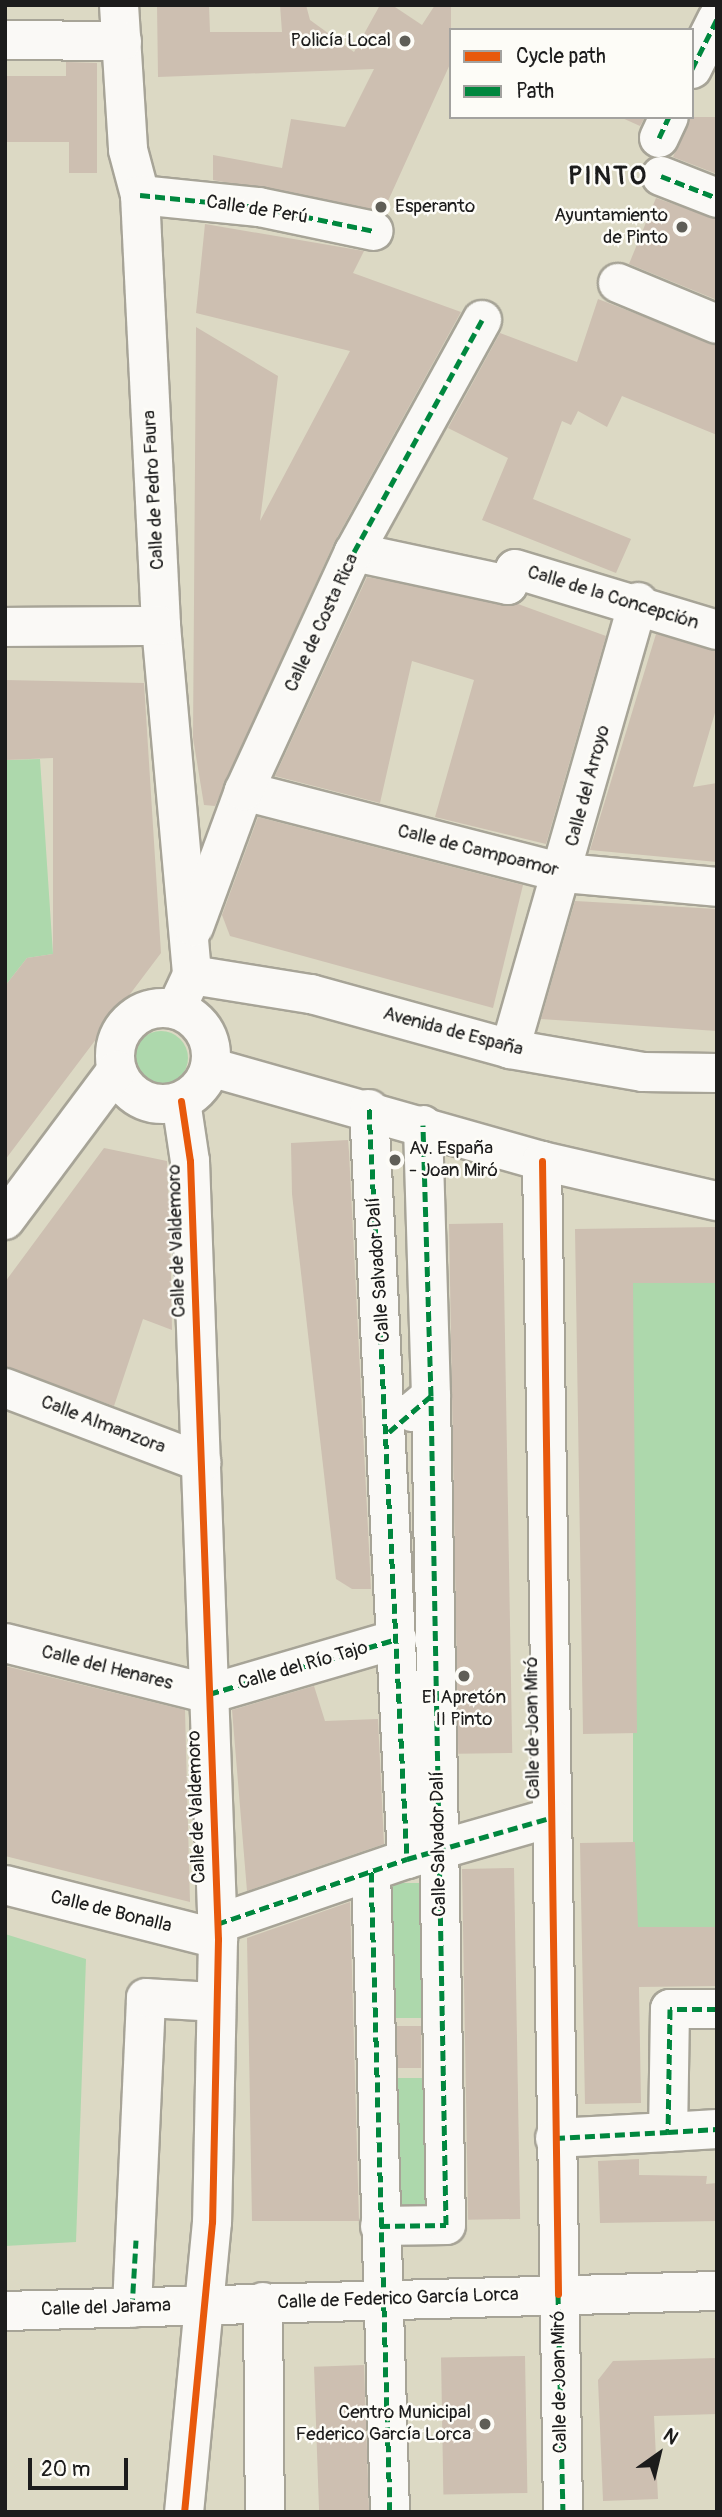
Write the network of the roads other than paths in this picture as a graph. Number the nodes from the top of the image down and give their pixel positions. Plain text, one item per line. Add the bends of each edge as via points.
1 (717, 19) edge
2 (120, 23) edge
3 (5, 40) edge
4 (694, 65) edge
5 (661, 176) dead end
6 (140, 195) junction
7 (717, 198) edge
8 (374, 231) dead end
9 (618, 283) dead end
10 (482, 320) dead end
11 (717, 324) edge
12 (354, 552) junction
13 (638, 602) junction
14 (161, 626) junction
15 (5, 627) edge
16 (717, 630) edge
17 (244, 791) junction
18 (564, 873) junction
19 (717, 887) edge
20 (191, 956) junction
21 (176, 1010) junction
22 (510, 1049) junction
23 (210, 1067) junction
24 (117, 1070) junction
25 (717, 1073) edge
26 (181, 1101) junction
27 (369, 1109) junction
28 (423, 1125) junction
29 (542, 1161) junction
30 (717, 1200) edge
31 (5, 1220) edge
32 (5, 1388) edge
33 (431, 1396) junction
34 (389, 1432) junction
35 (201, 1462) junction
36 (397, 1639) junction
37 (5, 1643) edge
38 (209, 1694) junction
39 (550, 1818) junction
40 (423, 1854) junction
41 (370, 1872) junction
42 (5, 1885) edge
43 (217, 1932) junction
44 (216, 2002) junction
45 (717, 2009) edge
46 (717, 2129) edge
47 (668, 2132) junction
48 (555, 2138) junction
49 (380, 2226) junction
50 (717, 2291) edge
51 (558, 2294) junction
52 (382, 2298) junction
53 (263, 2302) junction
54 (206, 2306) junction
55 (132, 2308) junction
56 (5, 2311) edge
57 (184, 2512) edge
58 (265, 2512) edge
59 (390, 2512) edge
60 (563, 2512) edge

1 - 4 street
2 - 3 street
2 - 6 street, Calle de Pedro Faura via 128,150
5 - 7 street
6 - 8 street, Calle de Perú via 259,206
6 - 14 street, Calle de Pedro Faura
9 - 11 street
10 - 12 street, Calle de Costa Rica
12 - 13 street, Calle de la Concepción via 508,584 515,569
12 - 17 street, Calle de Costa Rica
13 - 16 street, Calle de la Concepción
13 - 18 street, Calle del Arroyo
14 - 15 street
14 - 20 street, Calle de Pedro Faura
17 - 18 street, Calle de Campoamor
17 - 20 street, Calle de Costa Rica
18 - 19 street, Calle de Campoamor
18 - 22 street, Calle del Arroyo
20 - 21 street, Calle de Costa Rica
20 - 22 street, Avenida de España
21 - 23 street via 206,1033
21 - 24 street via 134,1017 116,1046
22 - 25 street, Avenida de España via 643,1072
23 - 26 street via 197,1091
23 - 27 street
24 - 26 street via 124,1085 147,1102
24 - 31 street
26 - 35 street, Calle de Valdemoro via 190,1161
27 - 28 street
27 - 34 street, Calle Salvador Dalí
28 - 29 street
28 - 33 street, Calle Salvador Dalí
29 - 30 street
29 - 39 street, Calle de Joan Miró
32 - 35 street, Calle Almanzora
33 - 34 street
33 - 40 street, Calle Salvador Dalí
34 - 36 street, Calle Salvador Dalí
35 - 38 street, Calle de Valdemoro
36 - 38 street, Calle del Río Tajo
36 - 40 street, Calle Salvador Dalí
37 - 38 street, Calle del Henares
38 - 43 street, Calle de Valdemoro
39 - 40 street
39 - 48 street, Calle de Joan Miró
40 - 41 street
40 - 49 street, Calle Salvador Dalí via 446,2225
41 - 43 street
41 - 49 street
42 - 43 street, Calle de Bonalla
43 - 44 street, Calle de Valdemoro
44 - 54 street, Calle de Valdemoro
44 - 55 street via 146,1998
45 - 47 street via 670,2009
46 - 47 street
47 - 48 street
48 - 51 street, Calle de Joan Miró
49 - 52 street
50 - 51 street, Calle de Federico García Lorca
51 - 52 street, Calle de Federico García Lorca
51 - 60 street, Calle de Joan Miró
52 - 53 street, Calle de Federico García Lorca
52 - 59 street
53 - 54 street, Calle de Federico García Lorca
53 - 58 street
54 - 55 street, Calle del Jarama
54 - 57 street, Calle de Valdemoro
55 - 56 street, Calle del Jarama

